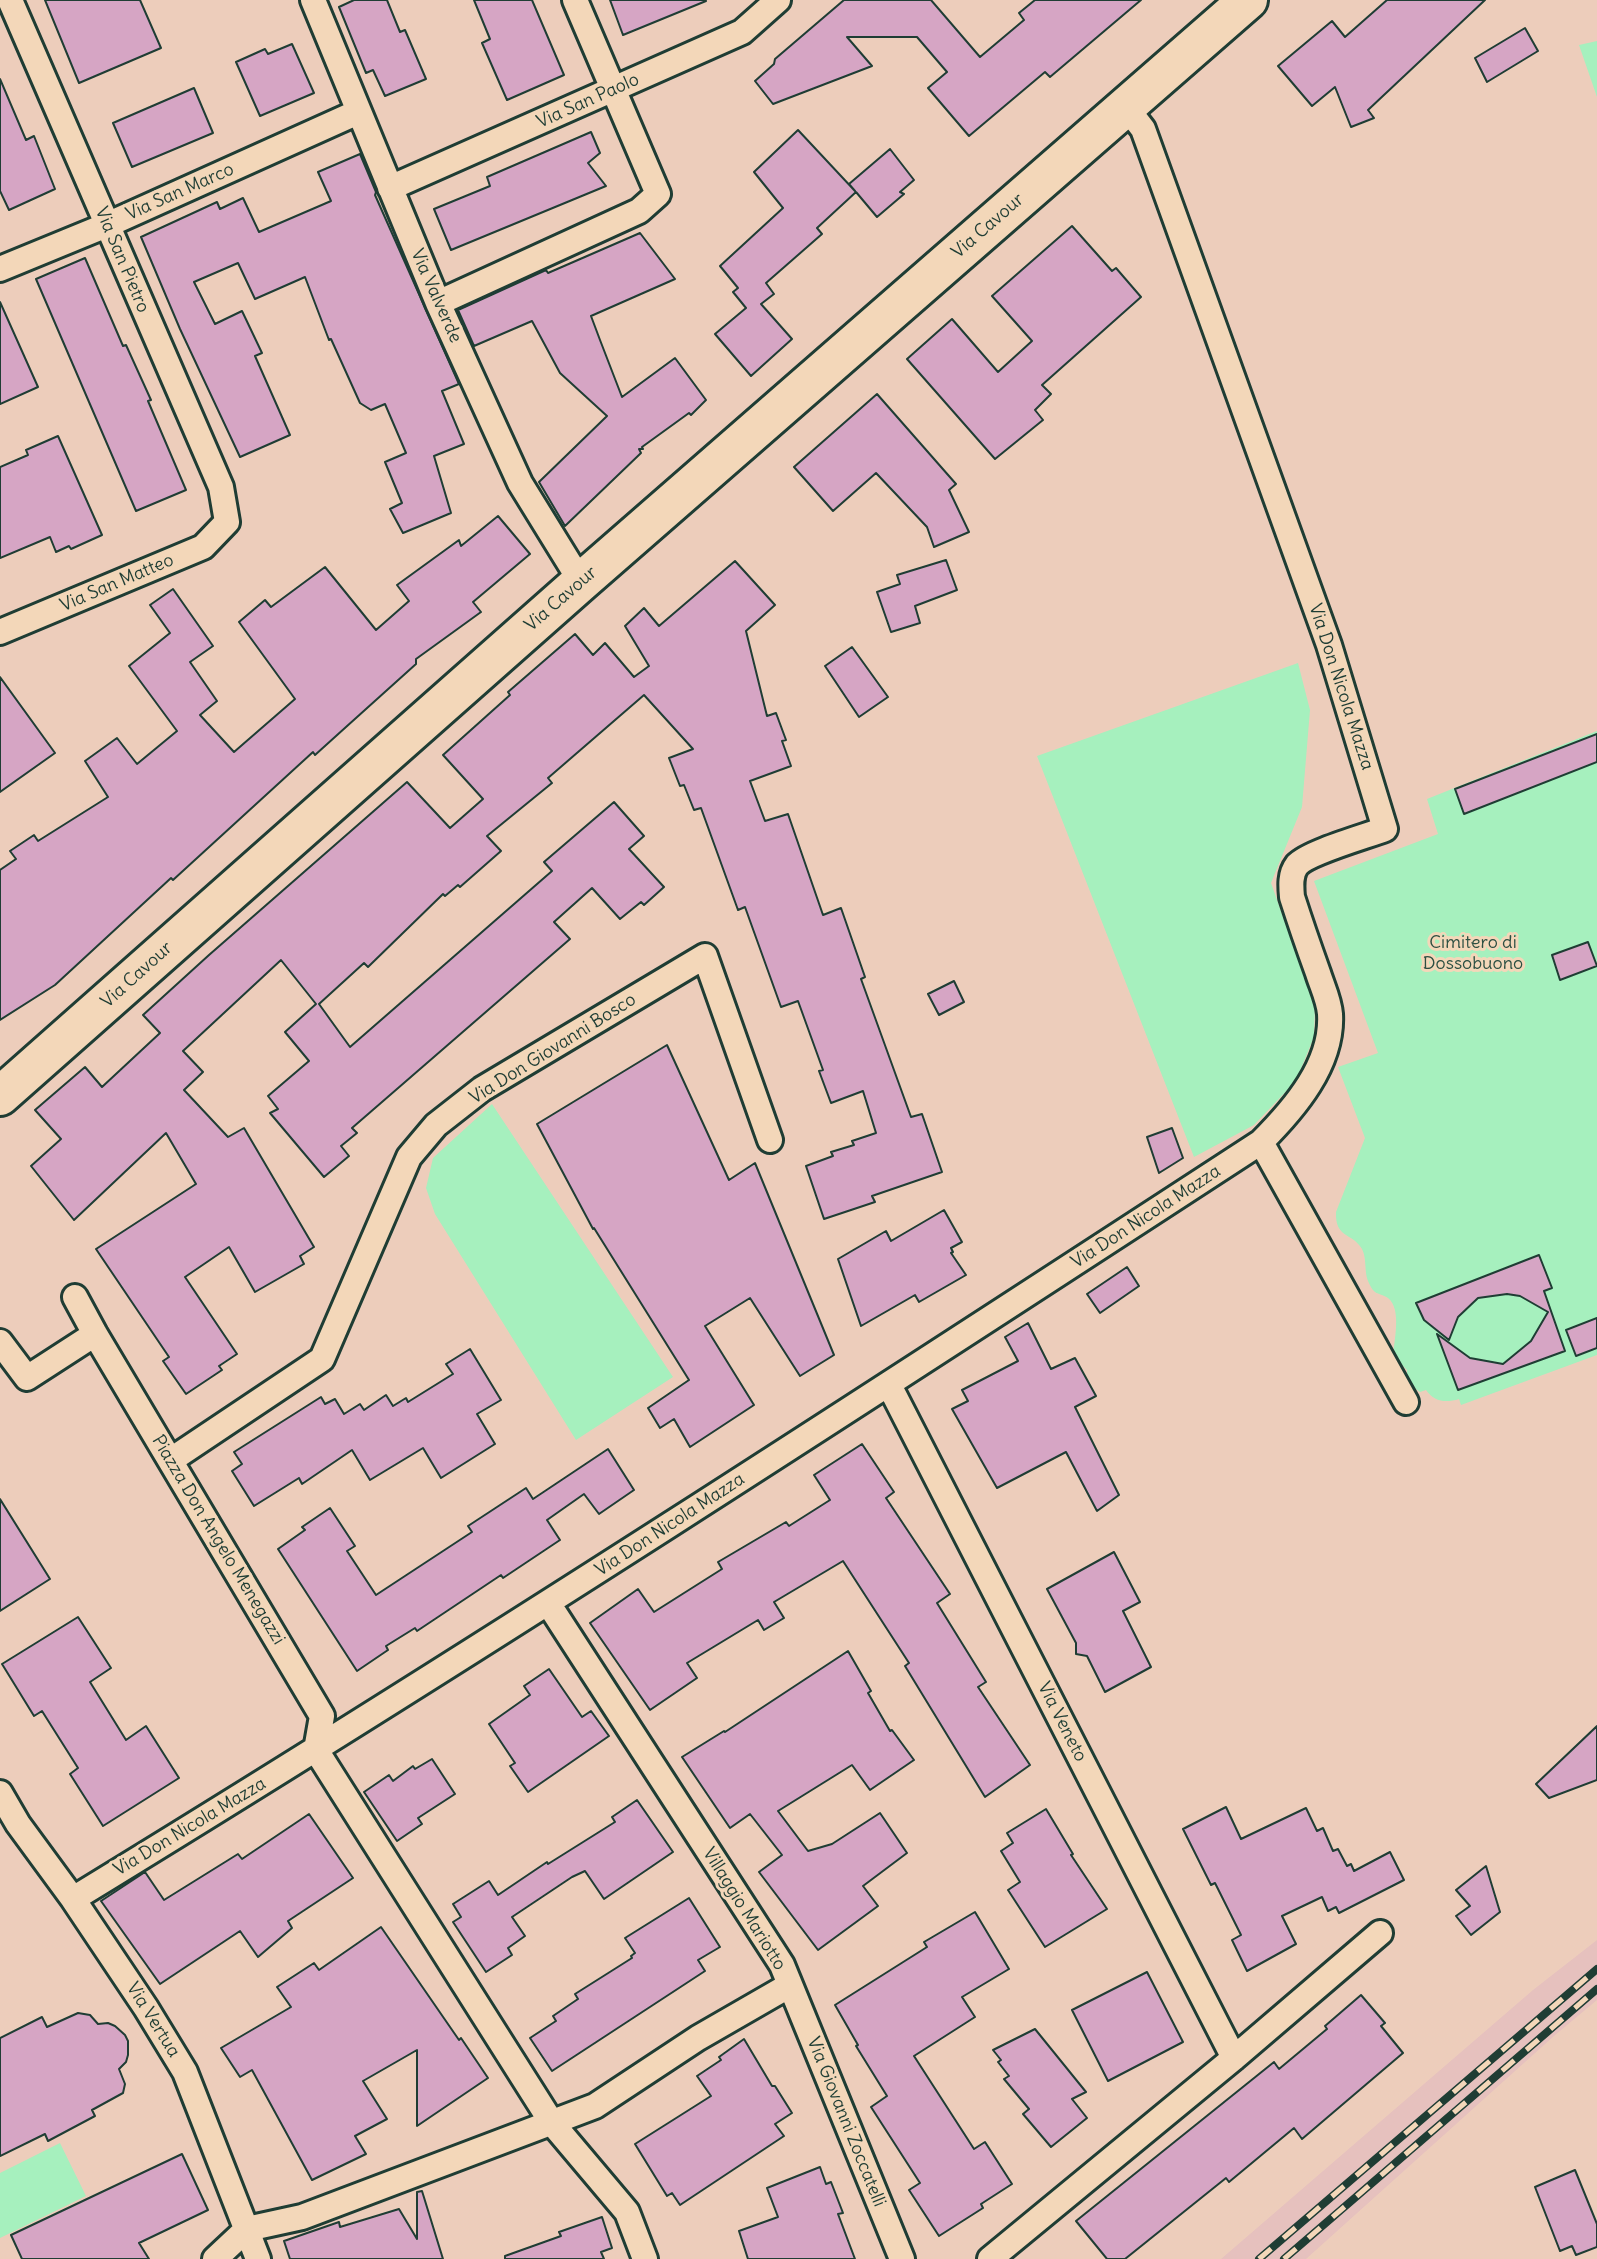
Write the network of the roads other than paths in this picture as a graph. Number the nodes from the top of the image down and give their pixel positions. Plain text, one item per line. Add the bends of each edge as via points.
1 (10, 0) edge
2 (313, 0) edge
3 (576, 0) edge
4 (778, 0) edge
5 (1248, 0) edge
6 (614, 91) junction
7 (1126, 107) junction
8 (358, 112) junction
9 (390, 188) junction
10 (107, 225) junction
11 (0, 269) edge
12 (438, 303) junction
13 (227, 522) joint
14 (581, 582) junction
15 (0, 632) edge
16 (0, 1096) edge
17 (771, 1139) dead end
18 (1261, 1142) junction
19 (75, 1297) dead end
20 (95, 1334) junction
21 (0, 1342) edge
22 (889, 1385) junction
23 (1406, 1402) dead end
24 (171, 1460) junction
25 (548, 1603) junction
26 (316, 1750) junction
27 (0, 1793) edge
28 (73, 1899) junction
29 (1380, 1933) dead end
30 (790, 1985) junction
31 (1234, 2058) junction
32 (552, 2123) junction
33 (247, 2229) junction
34 (215, 2259) edge
35 (258, 2259) edge
36 (645, 2259) edge
37 (902, 2259) edge
38 (990, 2259) edge

1 - 10 street, Via San Pietro
2 - 8 street, Via Valverde
3 - 6 street
4 - 6 street, Via San Paolo via 742,32
5 - 7 main road, Via Cavour
6 - 9 street, Via San Paolo
6 - 12 street via 658,194 639,211
7 - 14 main road, Via Cavour
7 - 18 street, Via Don Nicola Mazza via 1143,129 1201,285 1329,645 1385,829 1312,856 1298,864 1291,879 1292,897 1330,1011 1330,1037 1304,1092
8 - 9 street, Via Valverde
8 - 10 street, Via San Marco
9 - 12 street, Via Valverde
10 - 11 street, Via San Marco
10 - 13 street, Via San Pietro via 221,487
12 - 14 street, Via Valverde via 520,483
13 - 15 street, Via San Matteo via 204,547
14 - 16 main road, Via Cavour
17 - 24 street, Via Don Giovanni Bosco via 705,956 482,1089 436,1125 409,1157 322,1359
18 - 22 street, Via Don Nicola Mazza
18 - 23 street
19 - 20 street, Piazza Don Angelo Menegazzi
20 - 21 street via 27,1378
20 - 24 street, Piazza Don Angelo Menegazzi
22 - 25 street, Via Don Nicola Mazza
22 - 31 street, Via Veneto
24 - 26 street, Piazza Don Angelo Menegazzi via 322,1716
25 - 26 street, Via Don Nicola Mazza
25 - 30 street, Villaggio Mariotto via 782,1965
26 - 28 street, Via Don Nicola Mazza
26 - 32 street
27 - 28 street, Via Vertua
28 - 33 street, Via Vertua via 185,2072
29 - 31 street
30 - 32 street, Villaggio Mariotto via 594,2106
30 - 37 street, Via Giovanni Zoccatelli
31 - 38 street
32 - 33 street, Villaggio Mariotto via 302,2217
32 - 36 street via 627,2212
33 - 34 street
33 - 35 street

